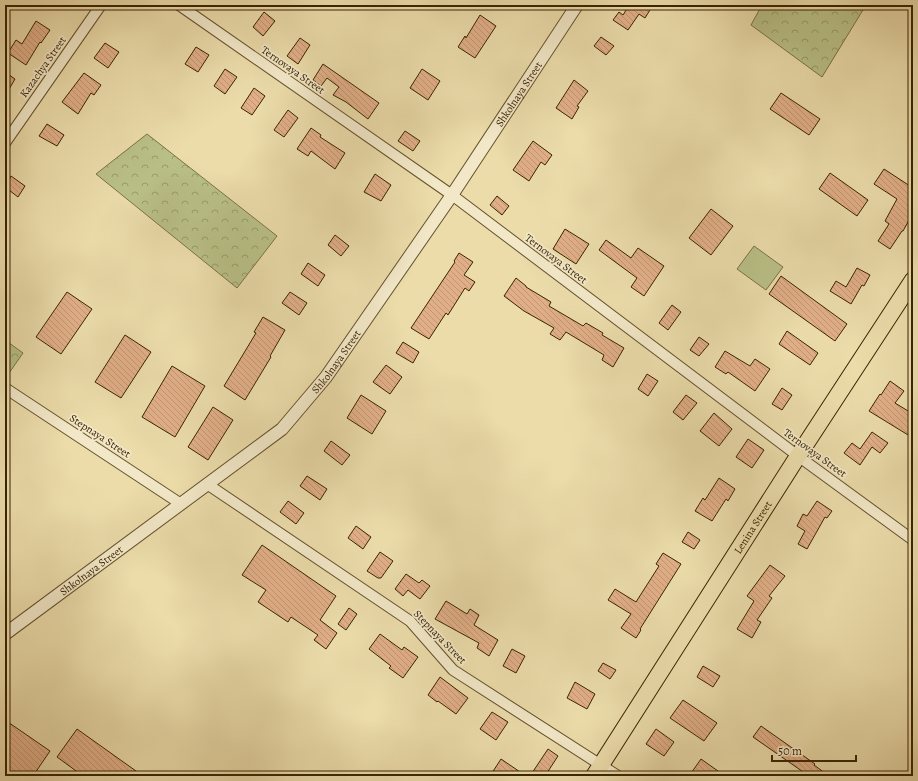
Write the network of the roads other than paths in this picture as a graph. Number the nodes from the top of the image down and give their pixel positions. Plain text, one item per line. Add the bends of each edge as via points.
1 (101, 5) edge
2 (179, 5) edge
3 (577, 5) edge
4 (5, 143) edge
5 (452, 196) junction
6 (913, 280) edge
7 (5, 388) edge
8 (798, 456) junction
9 (207, 484) junction
10 (181, 504) junction
11 (913, 540) edge
12 (5, 634) edge
13 (598, 770) edge
14 (618, 776) edge

1 - 4 street, Kazachya Street
2 - 5 street, Ternovaya Street
3 - 5 street, Shkolnaya Street
5 - 8 street, Ternovaya Street
5 - 9 street, Shkolnaya Street via 326,377 282,429
6 - 8 main road, Lenina Street
7 - 10 street, Stepnaya Street
8 - 11 street, Ternovaya Street
8 - 13 main road, Lenina Street
9 - 10 street, Shkolnaya Street
9 - 13 street, Stepnaya Street via 410,621 453,670
10 - 12 street, Shkolnaya Street
13 - 14 street, Stepnaya Street

